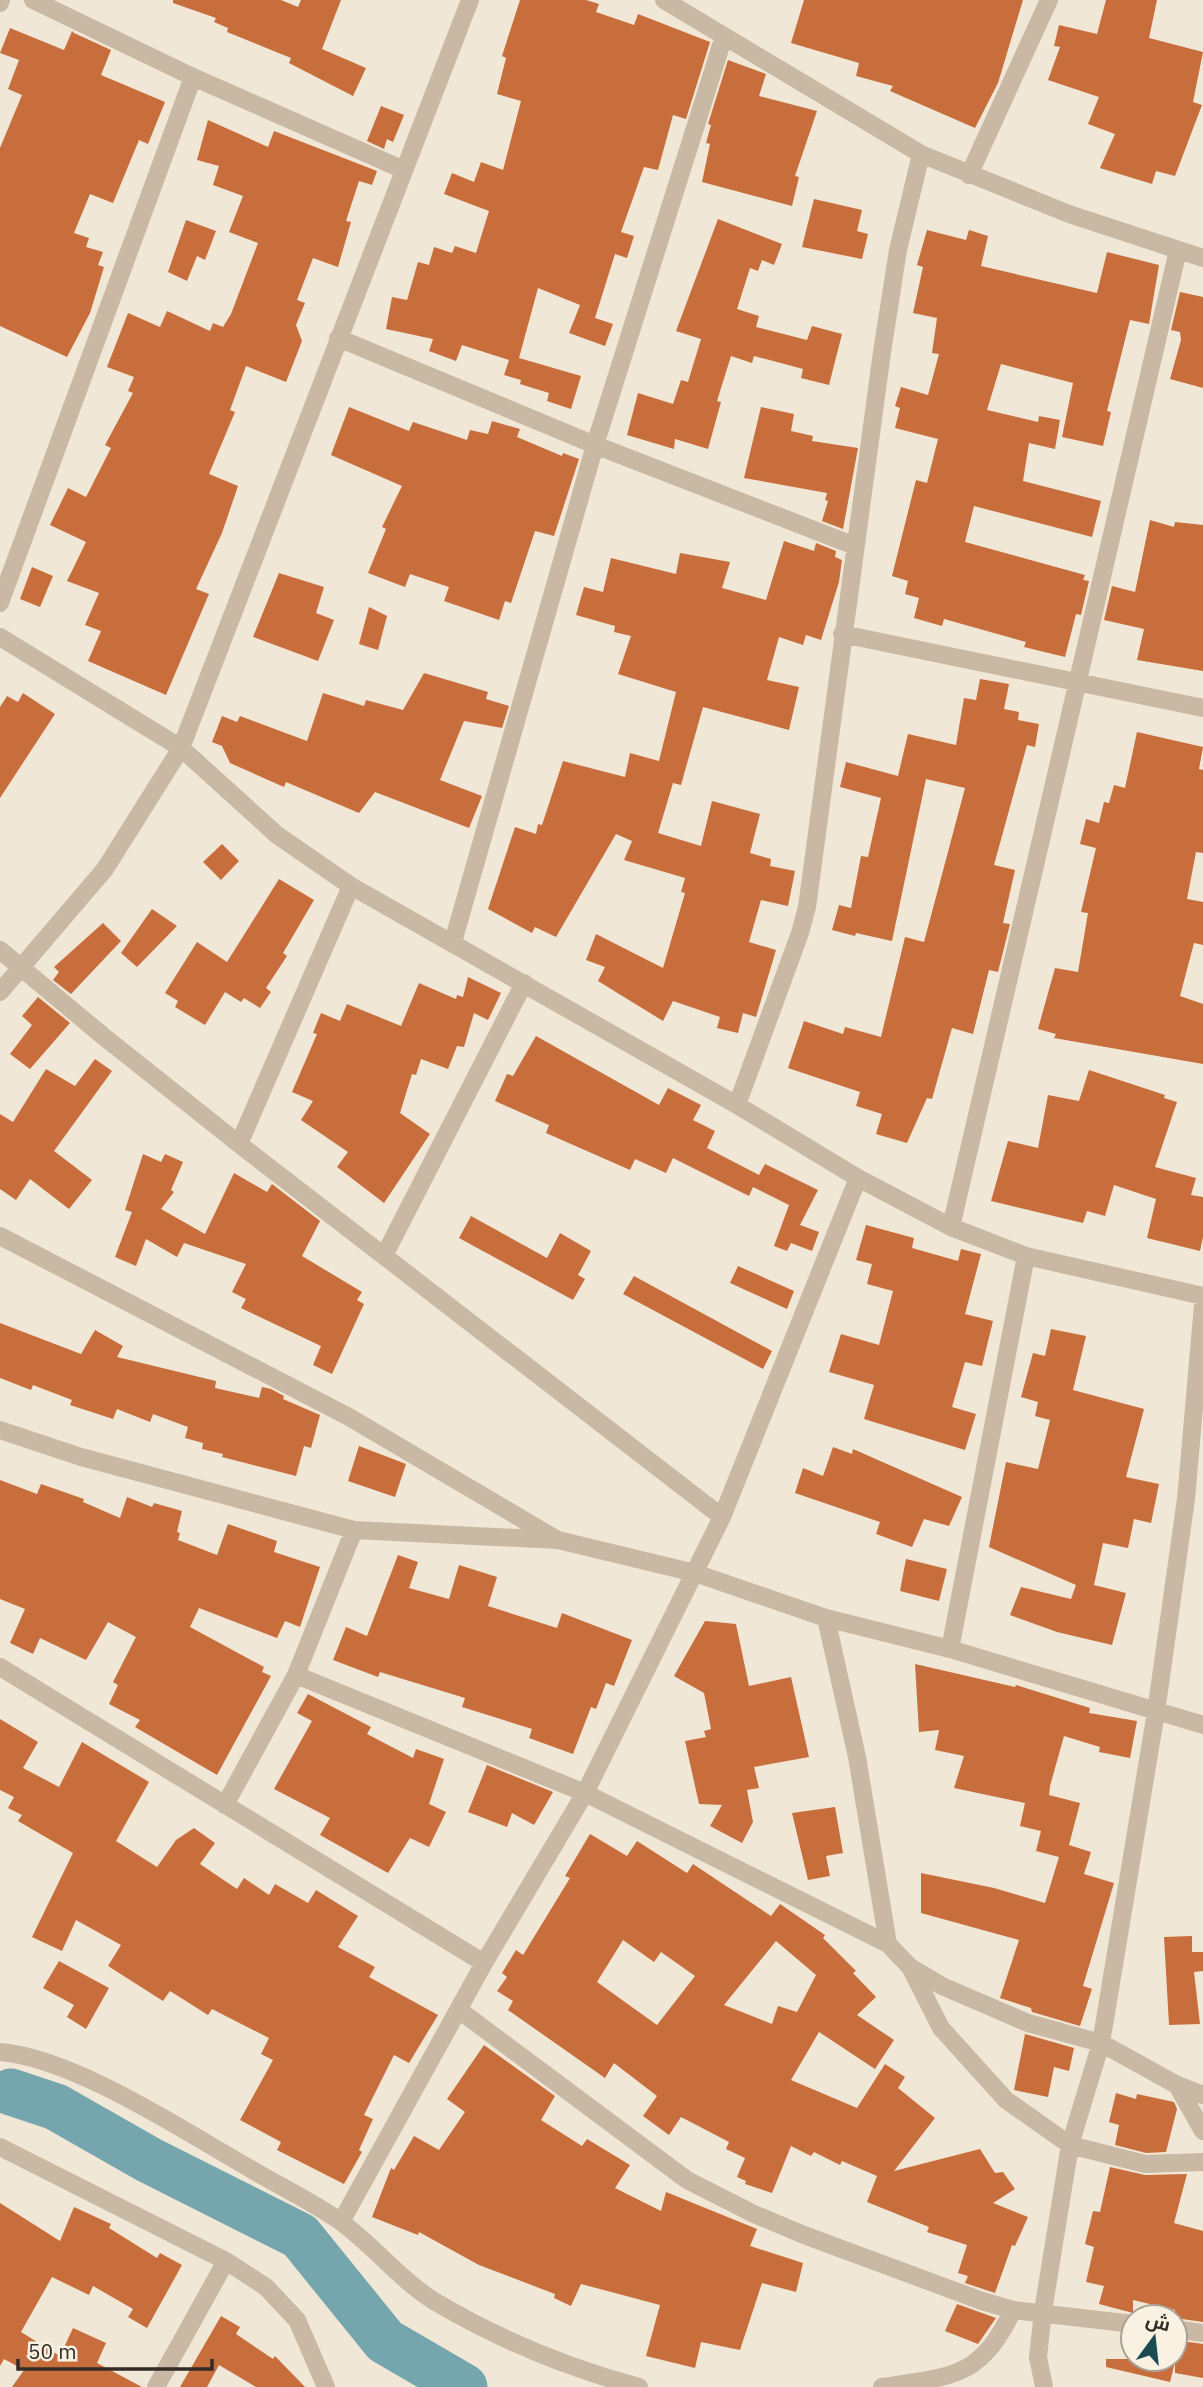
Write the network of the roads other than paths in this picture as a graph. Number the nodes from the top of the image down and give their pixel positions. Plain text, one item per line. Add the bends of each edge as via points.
1 (33, 0) edge
2 (470, 0) edge
3 (664, 0) edge
4 (1049, 0) edge
5 (724, 36) junction
6 (193, 77) junction
7 (920, 154) junction
8 (404, 170) junction
9 (969, 175) junction
10 (1178, 250) junction
11 (1203, 258) edge
12 (338, 338) junction
13 (595, 445) junction
14 (855, 546) junction
15 (0, 603) edge
16 (842, 634) junction
17 (0, 637) edge
18 (1079, 682) junction
19 (1203, 708) edge
20 (181, 748) junction
21 (351, 886) junction
22 (453, 942) junction
23 (0, 950) edge
24 (22, 967) junction
25 (524, 984) junction
26 (0, 992) edge
27 (737, 1105) junction
28 (239, 1144) junction
29 (858, 1178) junction
30 (951, 1227) junction
31 (0, 1236) edge
32 (384, 1256) junction
33 (1026, 1256) junction
34 (1203, 1296) edge
35 (1203, 1305) edge
36 (0, 1430) edge
37 (1195, 1501) edge
38 (722, 1517) junction
39 (354, 1530) junction
40 (558, 1541) junction
41 (695, 1573) junction
42 (826, 1618) junction
43 (950, 1649) junction
44 (0, 1667) edge
45 (296, 1675) junction
46 (1156, 1712) junction
47 (1203, 1725) edge
48 (585, 1793) junction
49 (225, 1805) junction
50 (888, 1944) junction
51 (484, 1963) junction
52 (910, 1967) junction
53 (459, 2010) junction
54 (1101, 2043) junction
55 (0, 2052) edge
56 (1177, 2085) junction
57 (1203, 2095) edge
58 (1203, 2131) edge
59 (1070, 2145) junction
60 (0, 2147) edge
61 (1203, 2162) edge
62 (341, 2222) junction
63 (226, 2261) junction
64 (1013, 2310) junction
65 (1043, 2311) junction
66 (1119, 2322) edge
67 (156, 2387) edge
68 (326, 2387) edge
69 (639, 2387) edge
70 (882, 2387) edge
71 (1044, 2387) edge

1 - 6 street
2 - 8 street
3 - 5 street
4 - 9 street
5 - 7 street
5 - 13 street
6 - 8 street
6 - 15 street
7 - 9 street
7 - 14 street via 898,250
8 - 12 street
9 - 10 street
10 - 11 street
10 - 18 street
12 - 13 street
12 - 20 street
13 - 14 street
13 - 22 street
14 - 16 street
16 - 18 street
16 - 27 street via 807,907
17 - 20 street
18 - 19 street
18 - 30 street
20 - 21 street via 277,835
20 - 24 street via 105,869
21 - 22 street
21 - 28 street
22 - 25 street
23 - 24 street
24 - 26 street
24 - 28 street
25 - 27 street
25 - 32 street
27 - 29 street
28 - 32 street
29 - 30 street
29 - 38 street
30 - 33 street
31 - 40 street via 349,1417
32 - 38 street
33 - 34 street
33 - 43 street
35 - 37 street
36 - 39 street via 80,1457
37 - 46 street
38 - 41 street
39 - 40 street
39 - 45 street
40 - 41 street
41 - 42 street
41 - 48 street
42 - 43 street
42 - 50 street via 857,1757
43 - 46 street
44 - 49 street
45 - 48 street
45 - 49 street
46 - 47 street
46 - 54 street
48 - 50 street
48 - 51 street
49 - 51 street
50 - 52 street
51 - 53 street
52 - 54 street via 1028,2023
52 - 59 street via 941,2028 985,2080
53 - 62 street
53 - 64 street via 687,2180 804,2235
54 - 56 street
54 - 59 street
55 - 62 street via 30,2058 118,2094
56 - 57 street
56 - 58 street
59 - 61 street via 1145,2164
59 - 65 street
60 - 63 street
62 - 69 street via 409,2283 477,2324 544,2356
63 - 67 street
63 - 68 street via 266,2287 297,2320
64 - 65 street
64 - 70 street via 997,2342 975,2365 928,2380
65 - 66 street
65 - 71 street via 1038,2357

